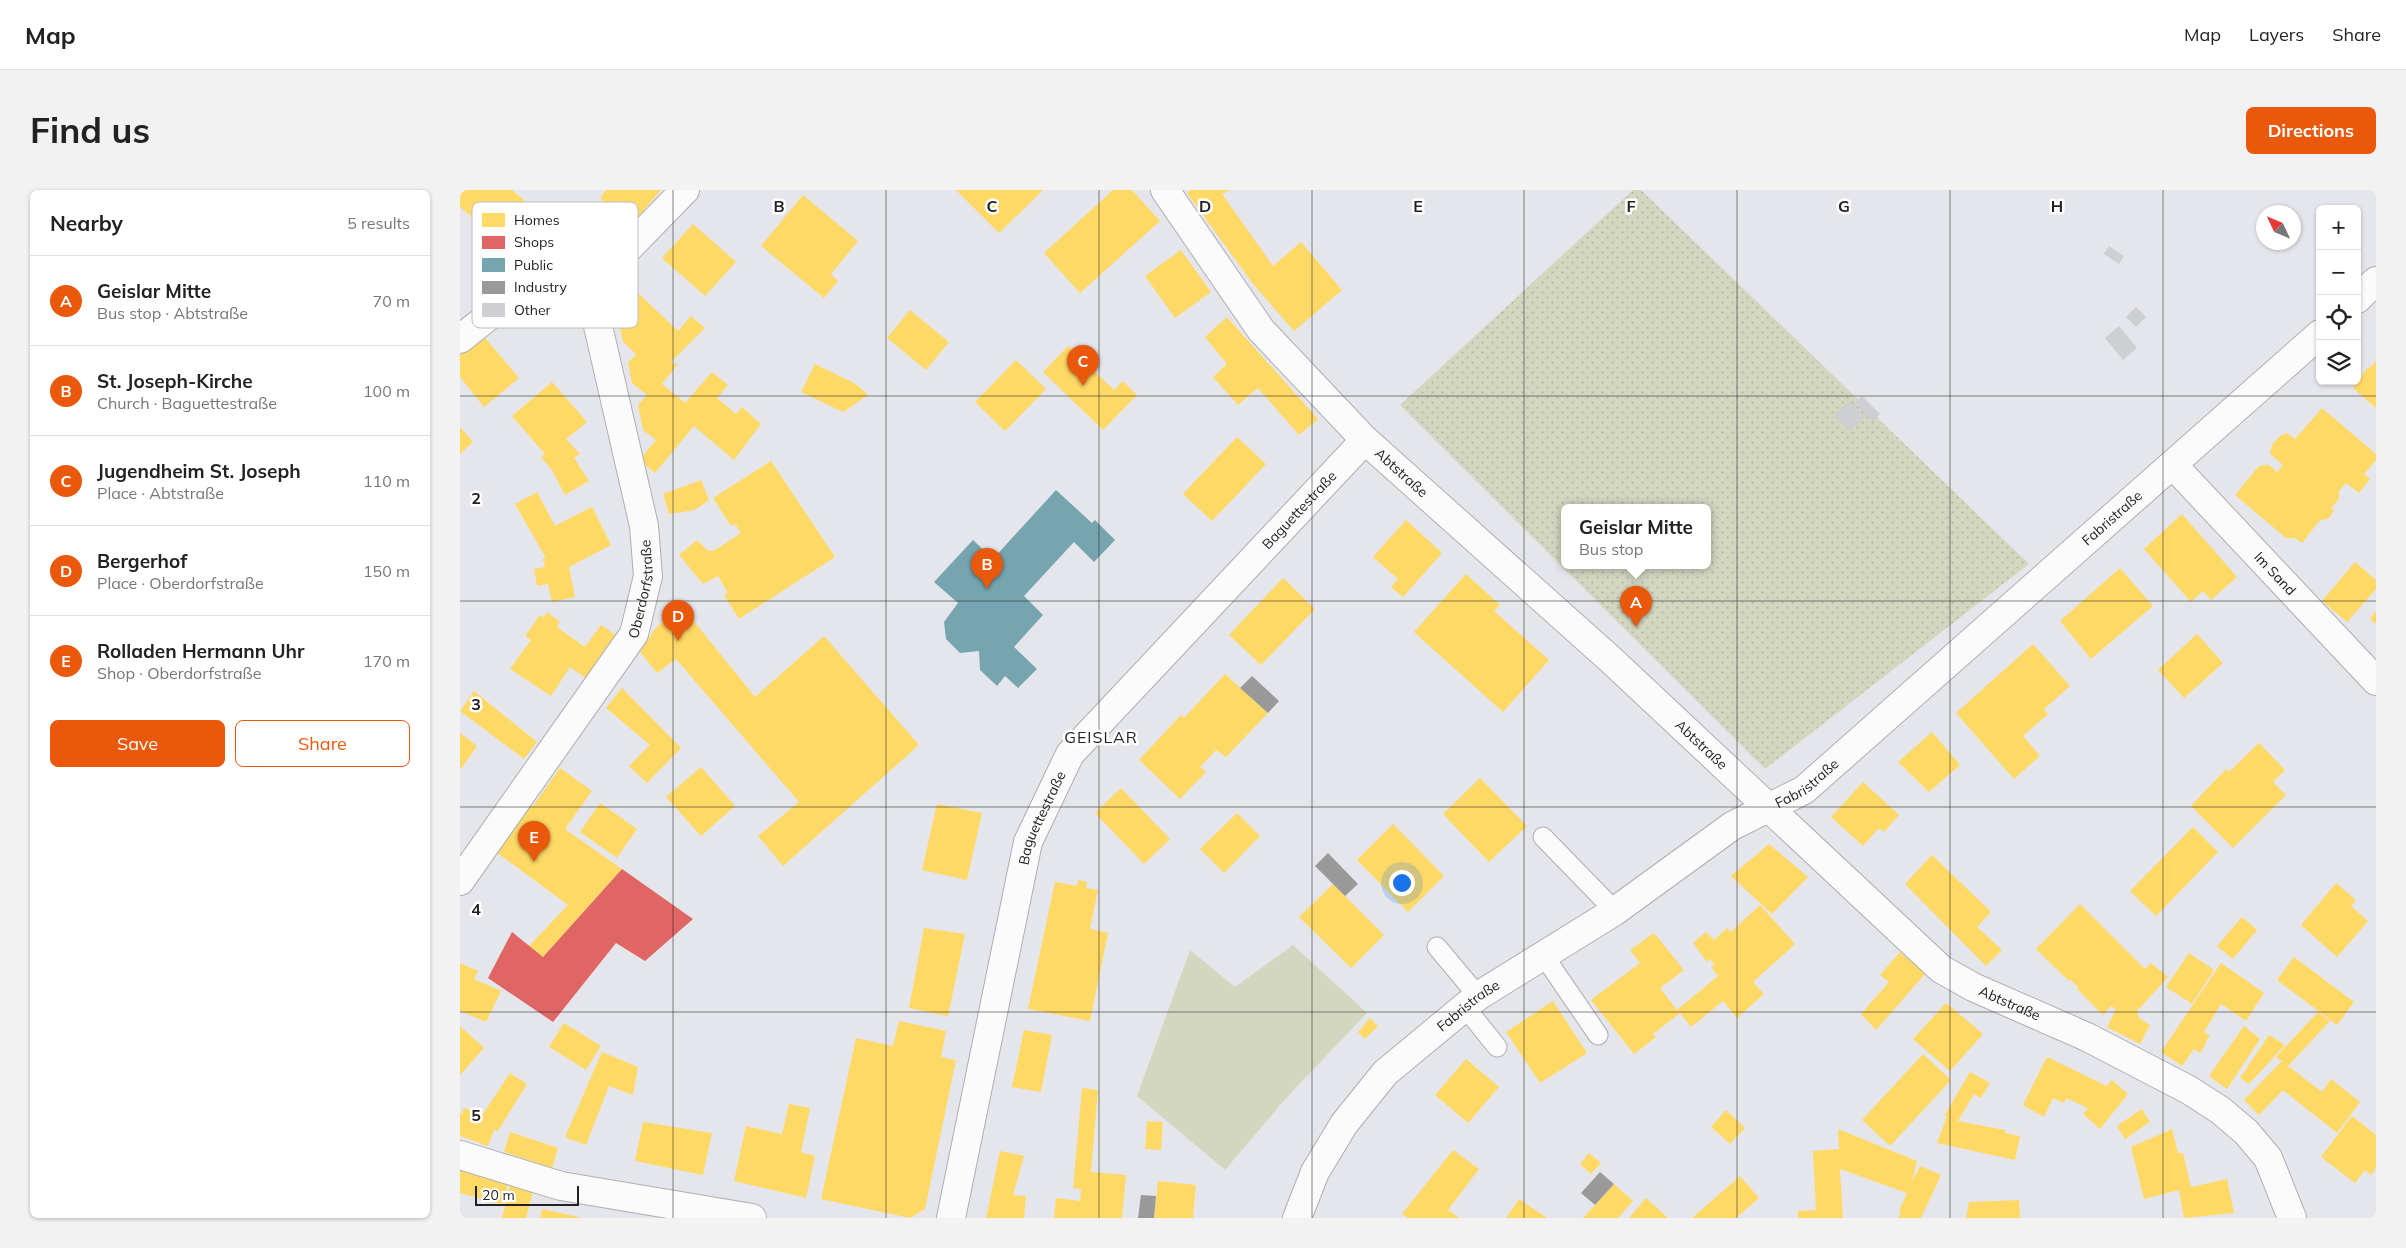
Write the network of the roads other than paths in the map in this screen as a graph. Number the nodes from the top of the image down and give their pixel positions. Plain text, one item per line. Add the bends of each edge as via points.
1 (685, 190) edge
2 (1165, 190) edge
3 (638, 238) edge
4 (2376, 281) edge
5 (2361, 295) edge
6 (474, 328) edge
7 (598, 328) edge
8 (2316, 338) edge
9 (460, 339) edge
10 (1365, 440) junction
11 (2173, 465) junction
12 (2376, 681) edge
13 (1769, 808) junction
14 (1543, 837) dead end
15 (460, 881) edge
16 (1615, 911) junction
17 (1437, 947) dead end
18 (1544, 956) junction
19 (1472, 1002) junction
20 (1598, 1035) dead end
21 (1497, 1047) dead end
22 (460, 1155) edge
23 (752, 1218) edge
24 (951, 1218) edge
25 (1297, 1218) edge
26 (2292, 1218) edge

1 - 3 street, Oberdorfstraße
2 - 10 street, Abtstraße via 1261,330
4 - 5 street
6 - 9 street
7 - 15 street, Oberdorfstraße via 644,526 648,576 634,634
8 - 11 street, Fabristraße
10 - 13 street, Abtstraße via 1610,659
10 - 24 street, Baguettestraße via 1070,754 1028,842
11 - 12 street, Im Sand
11 - 13 street, Fabristraße via 1804,790
13 - 16 street, Fabristraße via 1732,826
13 - 26 street, Abtstraße via 1941,969 1973,987 2087,1037 2220,1110 2246,1132 2268,1158
14 - 16 lane
16 - 18 street, Fabristraße
17 - 19 lane
18 - 19 street, Fabristraße
18 - 20 lane
19 - 21 lane
19 - 25 street, Fabristraße via 1385,1073 1344,1124 1314,1172
22 - 23 street via 561,1186

